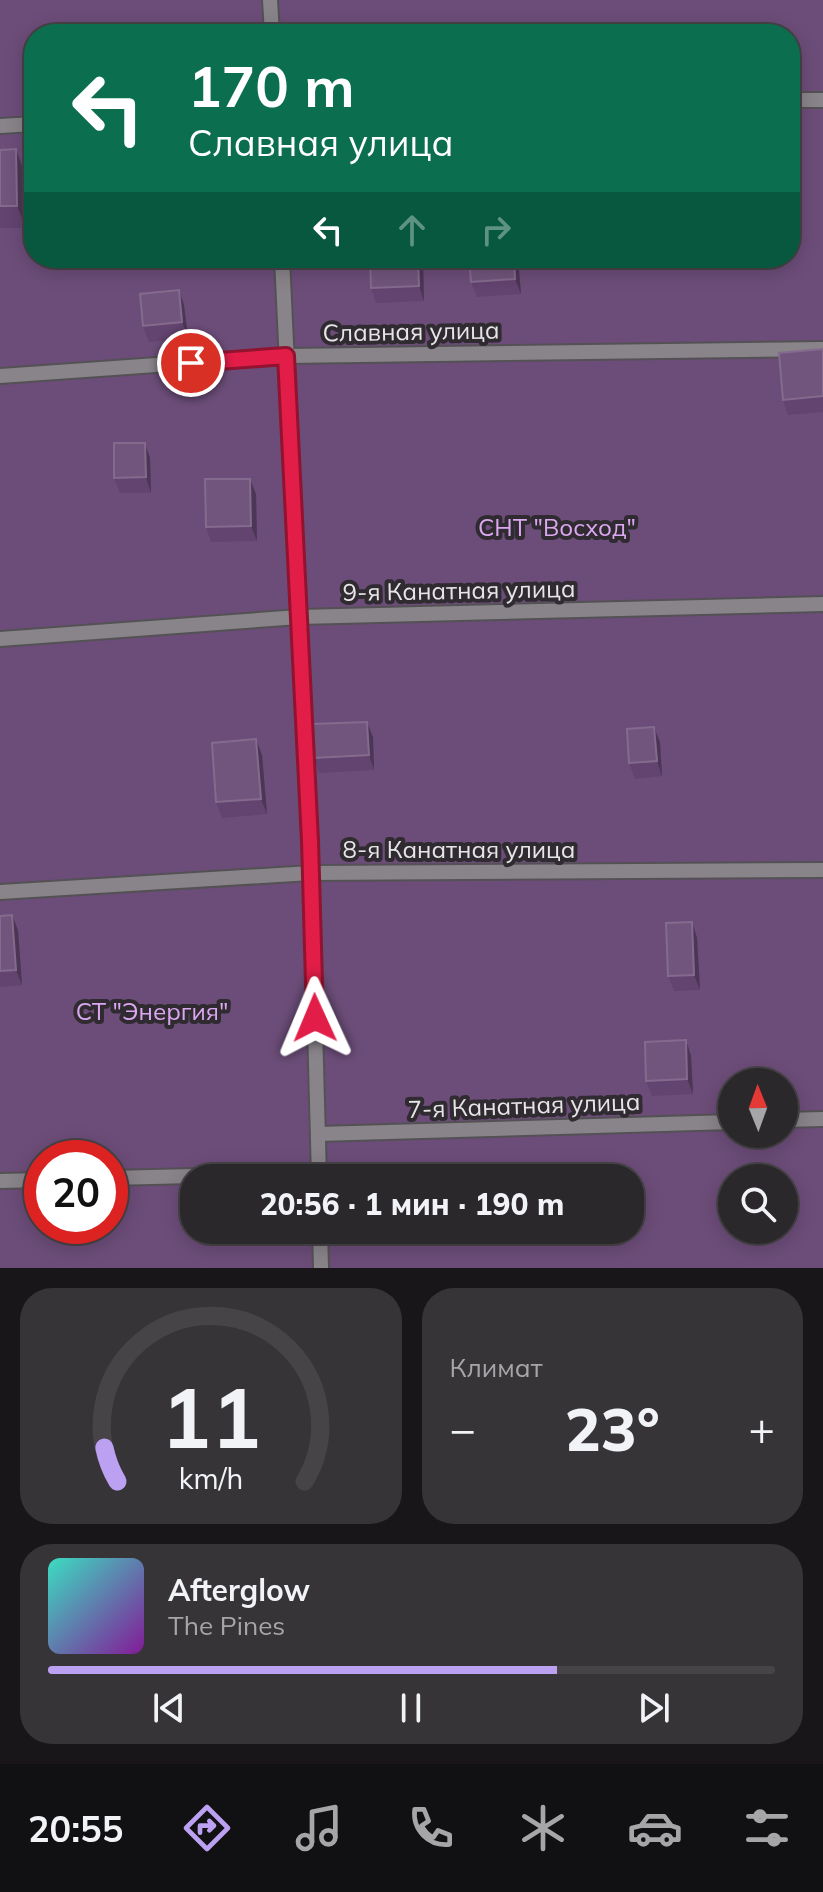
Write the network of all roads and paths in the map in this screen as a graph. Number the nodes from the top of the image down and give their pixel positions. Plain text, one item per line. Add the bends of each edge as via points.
1 (270, 0) edge
2 (271, 24) edge
3 (800, 100) edge
4 (823, 100) edge
5 (24, 125) edge
6 (0, 126) edge
7 (282, 268) edge
8 (823, 349) edge
9 (286, 356) junction
10 (0, 376) edge
11 (823, 604) edge
12 (299, 617) junction
13 (0, 639) edge
14 (823, 870) edge
15 (311, 873) junction
16 (0, 892) edge
17 (823, 1119) edge
18 (798, 1120) edge
19 (718, 1122) edge
20 (318, 1134) junction
21 (319, 1164) edge
22 (180, 1177) edge
23 (128, 1178) edge
24 (24, 1180) edge
25 (0, 1181) edge
26 (320, 1244) edge
27 (321, 1268) edge

1 - 2 lane
3 - 4 lane
5 - 6 lane
7 - 9 lane
8 - 9 lane, Славная улица
9 - 10 lane, Славная улица
9 - 12 lane
11 - 12 lane, 9-я Канатная улица
12 - 13 lane, 9-я Канатная улица
12 - 15 lane
14 - 15 lane, 8-я Канатная улица
15 - 16 lane, 8-я Канатная улица
15 - 20 lane
17 - 18 lane
19 - 20 lane, 7-я Канатная улица
20 - 21 lane
22 - 23 lane
24 - 25 lane
26 - 27 lane

